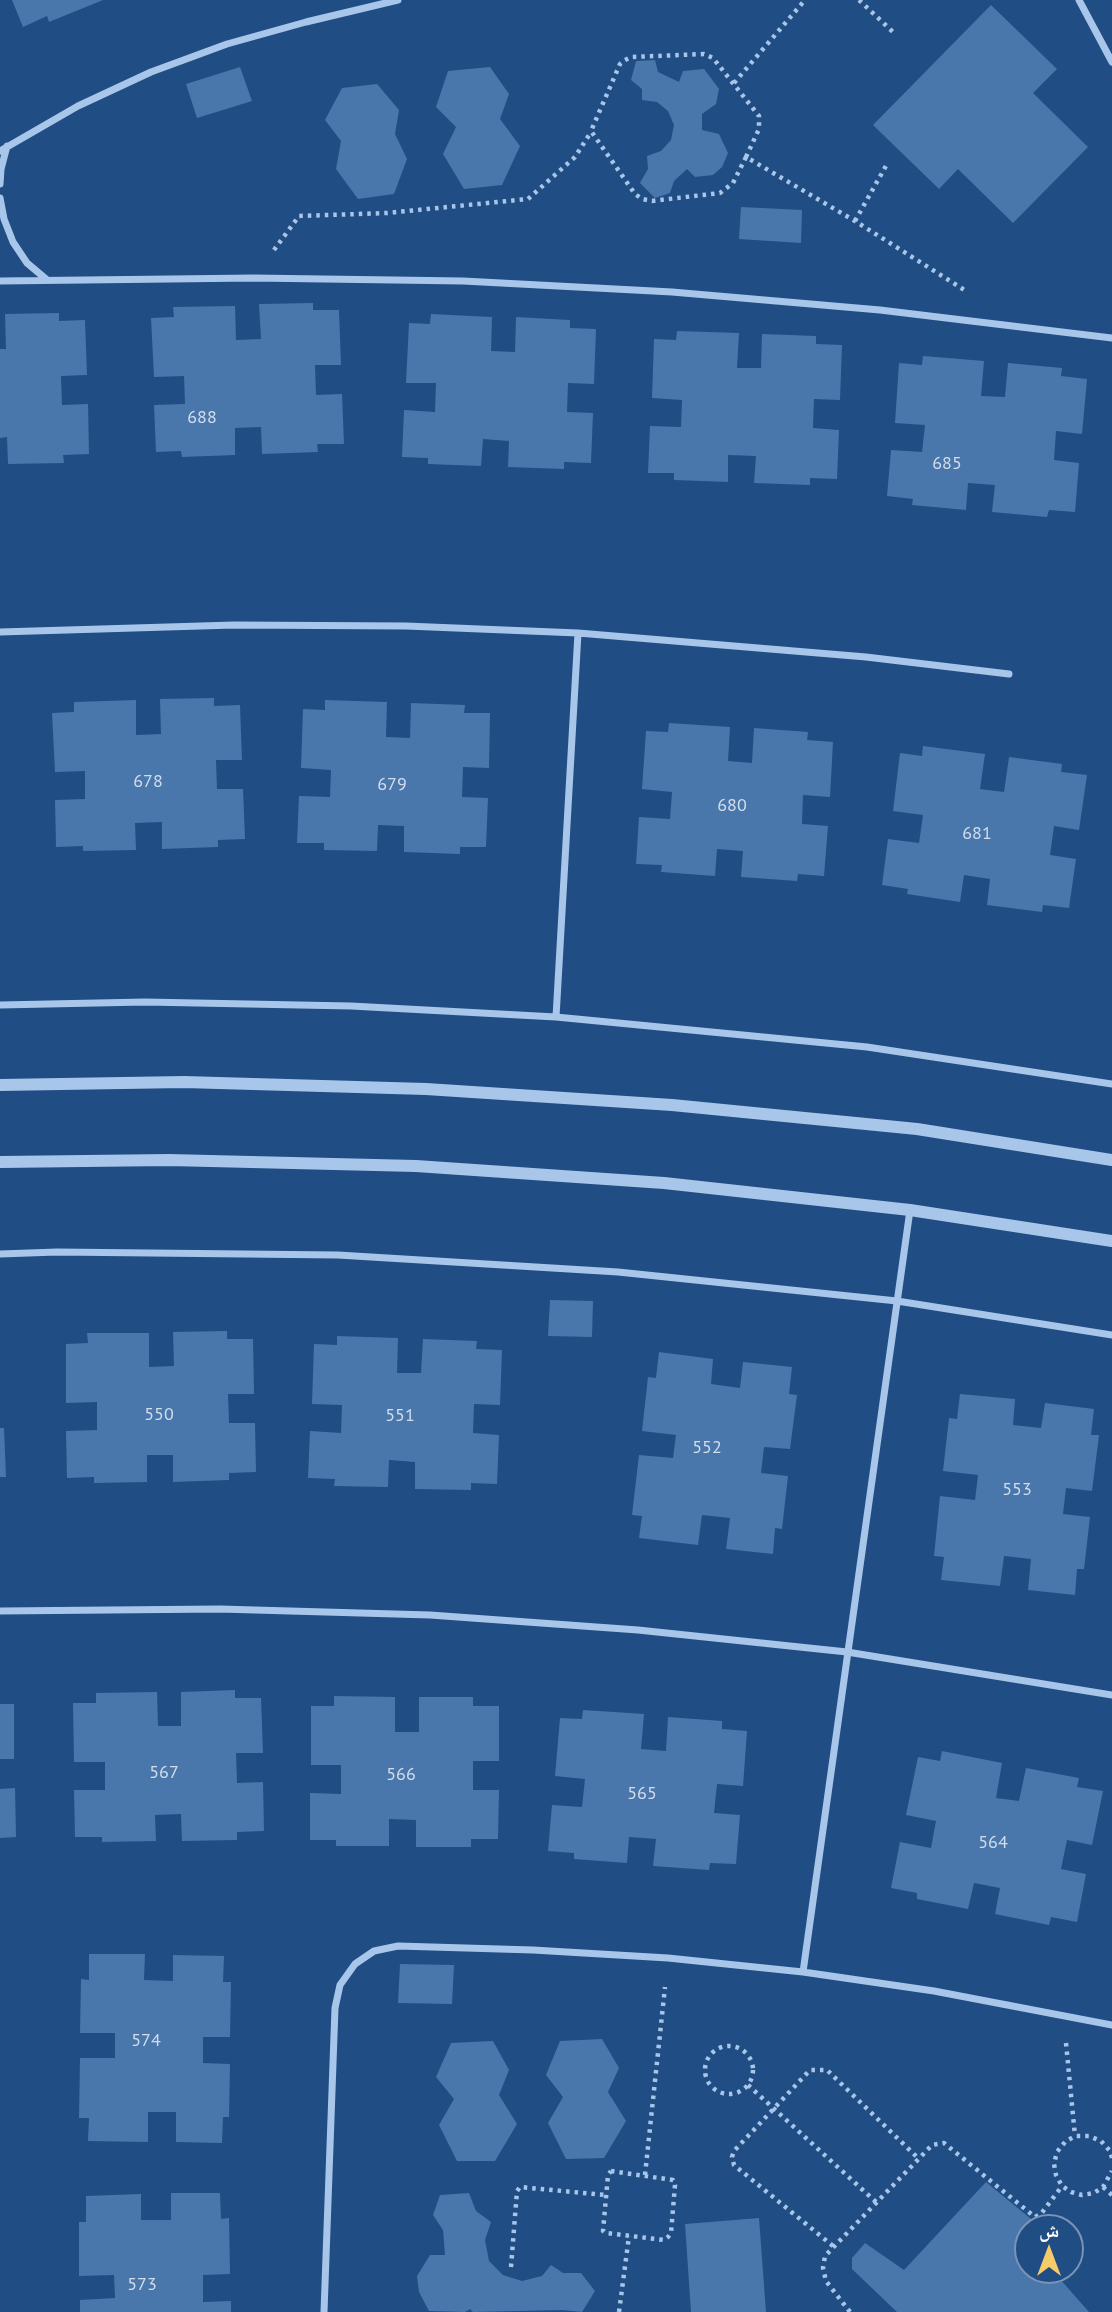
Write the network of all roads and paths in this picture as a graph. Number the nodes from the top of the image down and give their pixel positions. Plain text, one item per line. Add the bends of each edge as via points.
1 (398, 0) edge
2 (805, 0) edge
3 (859, 0) edge
4 (1079, 0) edge
5 (893, 32) dead end
6 (1112, 62) edge
7 (734, 83) junction
8 (591, 131) junction
9 (4, 148) edge
10 (746, 157) junction
11 (887, 164) dead end
12 (0, 184) edge
13 (0, 198) edge
14 (855, 221) junction
15 (254, 278) junction
16 (46, 279) junction
17 (0, 281) edge
18 (968, 292) dead end
19 (1112, 338) edge
20 (0, 632) edge
21 (578, 633) junction
22 (1009, 674) dead end
23 (0, 1005) edge
24 (556, 1017) junction
25 (1112, 1084) edge
26 (0, 1085) edge
27 (1112, 1160) edge
28 (0, 1162) edge
29 (910, 1210) junction
30 (1112, 1241) edge
31 (0, 1254) edge
32 (897, 1301) junction
33 (1112, 1335) edge
34 (0, 1611) edge
35 (847, 1653) junction
36 (1112, 1695) edge
37 (668, 1958) junction
38 (803, 1972) junction
39 (1063, 2015) junction
40 (1112, 2025) edge
41 (748, 2085) junction
42 (774, 2109) junction
43 (1075, 2136) junction
44 (1112, 2158) edge
45 (919, 2159) junction
46 (1112, 2171) edge
47 (645, 2175) junction
48 (1062, 2186) junction
49 (1103, 2187) junction
50 (605, 2195) junction
51 (1112, 2195) edge
52 (876, 2202) junction
53 (629, 2236) junction
54 (833, 2246) junction
55 (511, 2267) dead end
56 (324, 2312) edge
57 (619, 2312) edge
58 (850, 2312) edge

1 - 9 street via 227,44 78,106
2 - 7 path
3 - 5 path
4 - 6 street
7 - 8 path via 709,55 632,57 620,64
7 - 10 path via 759,116 759,129
8 - 10 path via 635,194 652,201 720,193 733,183
8 - 15 path via 575,157 528,199 387,213 299,216
9 - 12 street
10 - 14 path
11 - 14 path
13 - 16 street via 13,242 27,263
14 - 18 path
15 - 16 street
15 - 19 street via 463,281 672,292 880,310
16 - 17 street
20 - 21 street via 234,625
21 - 22 street
21 - 24 street
23 - 24 street via 351,1006
24 - 25 street via 867,1047
26 - 27 street via 224,1083 426,1089 672,1105 916,1129
28 - 29 street via 169,1160 416,1166 664,1183
29 - 30 street
29 - 32 street
31 - 32 street via 338,1255 618,1272
32 - 33 street
32 - 35 street
34 - 35 street via 220,1609 430,1615 638,1630
35 - 36 street
35 - 38 street
37 - 38 street
37 - 47 path
37 - 56 street via 398,1946 374,1951 355,1965 340,1985 335,2008
38 - 39 street
39 - 40 street
39 - 43 path
41 - 41 path via 752,2063 737,2047 724,2046 706,2060 704,2072 716,2091 739,2093
41 - 42 path
42 - 45 path via 810,2070 827,2070
42 - 52 path
42 - 54 path via 734,2151 734,2165
43 - 44 path via 1101,2141
43 - 48 path via 1057,2152 1054,2164
45 - 48 path via 932,2145 944,2143 1035,2217
45 - 52 path
46 - 49 path
47 - 50 path via 609,2172
47 - 53 path via 673,2180 671,2233 664,2240
48 - 49 path via 1082,2195
49 - 51 path
50 - 53 path via 603,2231
50 - 55 path via 520,2187
52 - 54 path
53 - 57 path
54 - 58 path via 825,2256 826,2281

